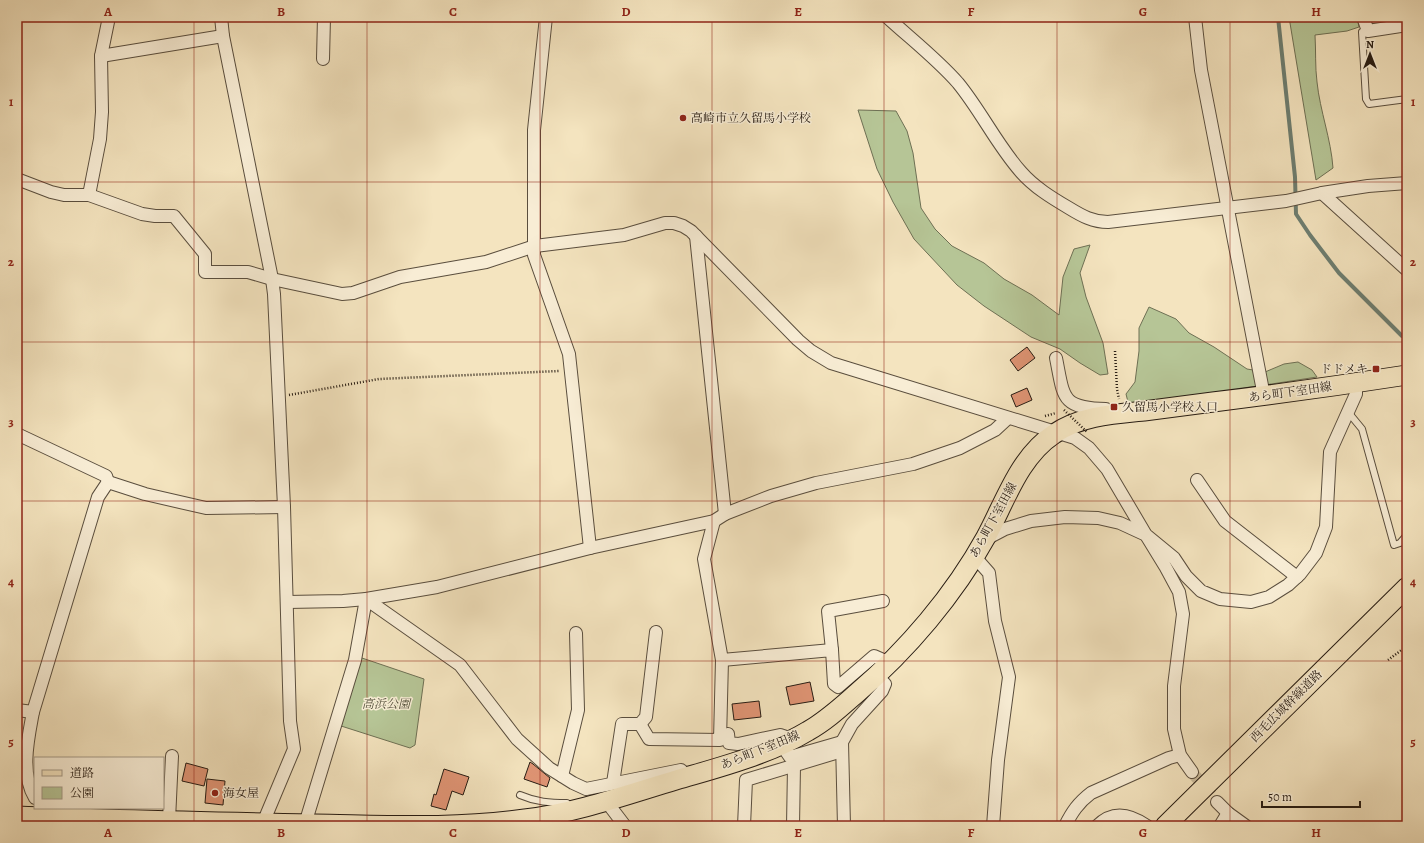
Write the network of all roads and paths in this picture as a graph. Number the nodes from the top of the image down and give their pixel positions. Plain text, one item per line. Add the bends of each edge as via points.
1 (109, 17) edge
2 (221, 17) edge
3 (324, 17) edge
4 (546, 17) edge
5 (887, 17) edge
6 (1195, 17) edge
7 (1363, 17) edge
8 (1407, 25) edge
9 (1368, 31) junction
10 (223, 36) junction
11 (101, 56) junction
12 (323, 58) dead end
13 (1407, 99) edge
14 (17, 179) edge
15 (1407, 183) edge
16 (1322, 193) junction
17 (88, 195) junction
18 (1227, 208) junction
19 (696, 236) junction
20 (535, 246) junction
21 (1407, 270) edge
22 (272, 279) junction
23 (1115, 351) dead end
24 (1056, 358) dead end
25 (572, 370) junction
26 (1407, 375) edge
27 (1356, 383) junction
28 (1264, 396) junction
29 (279, 397) junction
30 (1064, 410) dead end
31 (1348, 412) junction
32 (1117, 414) junction
33 (1008, 418) junction
34 (1056, 432) junction
35 (1087, 432) dead end
36 (17, 434) edge
37 (1197, 480) dead end
38 (108, 482) junction
39 (284, 507) junction
40 (725, 514) junction
41 (714, 521) junction
42 (1146, 535) junction
43 (1407, 535) edge
44 (985, 539) junction
45 (590, 548) junction
46 (974, 556) junction
47 (1297, 577) junction
48 (1407, 587) edge
49 (366, 599) junction
50 (882, 601) dead end
51 (287, 602) junction
52 (656, 632) dead end
53 (576, 633) dead end
54 (1407, 646) edge
55 (832, 650) junction
56 (722, 660) junction
57 (1388, 660) dead end
58 (890, 663) junction
59 (876, 676) junction
60 (17, 710) edge
61 (33, 712) junction
62 (640, 724) junction
63 (728, 734) dead end
64 (787, 742) junction
65 (842, 747) junction
66 (1180, 755) junction
67 (172, 756) dead end
68 (794, 766) junction
69 (1192, 772) tunnel mouth
70 (562, 776) junction
71 (687, 777) junction
72 (613, 783) junction
73 (520, 795) dead end
74 (34, 797) edge
75 (606, 801) junction
76 (1217, 802) tunnel mouth
77 (573, 810) junction
78 (44, 813) edge
79 (1228, 813) junction
80 (17, 816) edge
81 (170, 820) junction
82 (263, 823) junction
83 (305, 824) junction
84 (625, 826) edge
85 (744, 826) edge
86 (793, 826) edge
87 (844, 826) edge
88 (993, 826) edge
89 (1065, 826) edge
90 (1097, 826) edge
91 (1147, 826) edge
92 (1165, 826) edge
93 (1220, 826) edge
94 (1246, 826) edge

1 - 11 street
2 - 10 street
3 - 12 street
4 - 20 street via 534,130
5 - 18 street via 942,66 958,84 1008,157 1022,173 1057,201 1088,219 1108,222
6 - 18 street via 1201,70
7 - 9 street
8 - 9 street
9 - 13 lane via 1362,32 1366,99 1369,104
10 - 11 street
10 - 22 street
11 - 17 street via 100,139
14 - 17 street via 64,195
15 - 16 street
16 - 18 street via 1286,201
16 - 21 street
17 - 22 street via 142,214 174,216 205,254 205,272 248,272
18 - 28 street
19 - 20 street via 683,226 665,223 624,235
19 - 33 street via 798,340 820,356 844,368
19 - 40 street
20 - 22 street via 486,262 400,276 353,293 342,294
20 - 25 street via 534,255 569,354
22 - 29 street
23 - 32 path
24 - 32 street via 1068,400 1076,405 1106,409
25 - 29 path via 379,379
25 - 45 street
26 - 27 main road, あら町下室田線
27 - 28 main road, あら町下室田線
27 - 31 street via 1356,394
28 - 32 main road, あら町下室田線
29 - 39 street
30 - 35 path, bridge
31 - 43 lane via 1362,430 1394,546
31 - 47 street via 1330,452 1326,527 1316,553
32 - 34 main road, あら町下室田線 via 1084,420
33 - 34 street
33 - 40 street via 995,430 960,448 913,464 816,483 771,496
34 - 42 street via 1076,438 1089,448 1107,469
34 - 44 main road, あら町下室田線 via 1042,442 1021,469
36 - 38 street via 106,476
37 - 47 street via 1225,521
38 - 39 street via 145,494 206,508
38 - 61 street via 98,497
39 - 51 street
40 - 41 street
41 - 45 street
41 - 56 street via 704,559
42 - 44 street via 1120,522 1065,517 1031,521 1005,529
42 - 47 street via 1174,558 1186,576 1201,591 1220,599 1251,602 1269,597 1288,586
42 - 66 street via 1179,592 1183,614 1174,686 1174,729
44 - 46 main road, あら町下室田線
45 - 49 street via 437,587
46 - 58 main road, あら町下室田線 via 922,628
46 - 88 street via 988,573 995,621 1009,677 998,760
48 - 92 main road, 西毛広域幹線道路
49 - 51 street
49 - 70 street via 460,665 517,740
49 - 83 street via 355,660
50 - 55 street via 828,611
51 - 82 street via 290,721 294,749
52 - 62 street via 646,717
53 - 70 street via 578,710
54 - 57 path
55 - 56 street
55 - 58 street via 834,684 838,687 874,656
56 - 62 street via 720,740 649,739
58 - 59 main road, あら町下室田線
59 - 64 main road, あら町下室田線 via 834,713
59 - 65 street via 885,684 882,691 852,724
60 - 61 street
61 - 74 street via 27,745 27,771
62 - 72 street via 622,724
63 - 64 street via 729,743 738,744 780,735
64 - 65 street via 790,757
64 - 71 main road, あら町下室田線
65 - 68 street
65 - 87 street
66 - 69 street
66 - 89 street via 1091,793 1080,802
67 - 81 street
68 - 85 street via 746,780
68 - 86 street
70 - 72 street via 586,789
71 - 72 street via 681,770
71 - 75 main road, あら町下室田線
73 - 77 lane via 542,802 567,803
75 - 77 main road, あら町下室田線
75 - 84 street
76 - 79 street
77 - 83 main road, あら町下室田線 via 526,819 449,826
78 - 80 main road, あら町下室田線
78 - 81 main road, あら町下室田線
79 - 93 street
79 - 94 street
81 - 82 main road, あら町下室田線
82 - 83 main road, あら町下室田線
90 - 91 street via 1109,817 1123,814 1138,819

